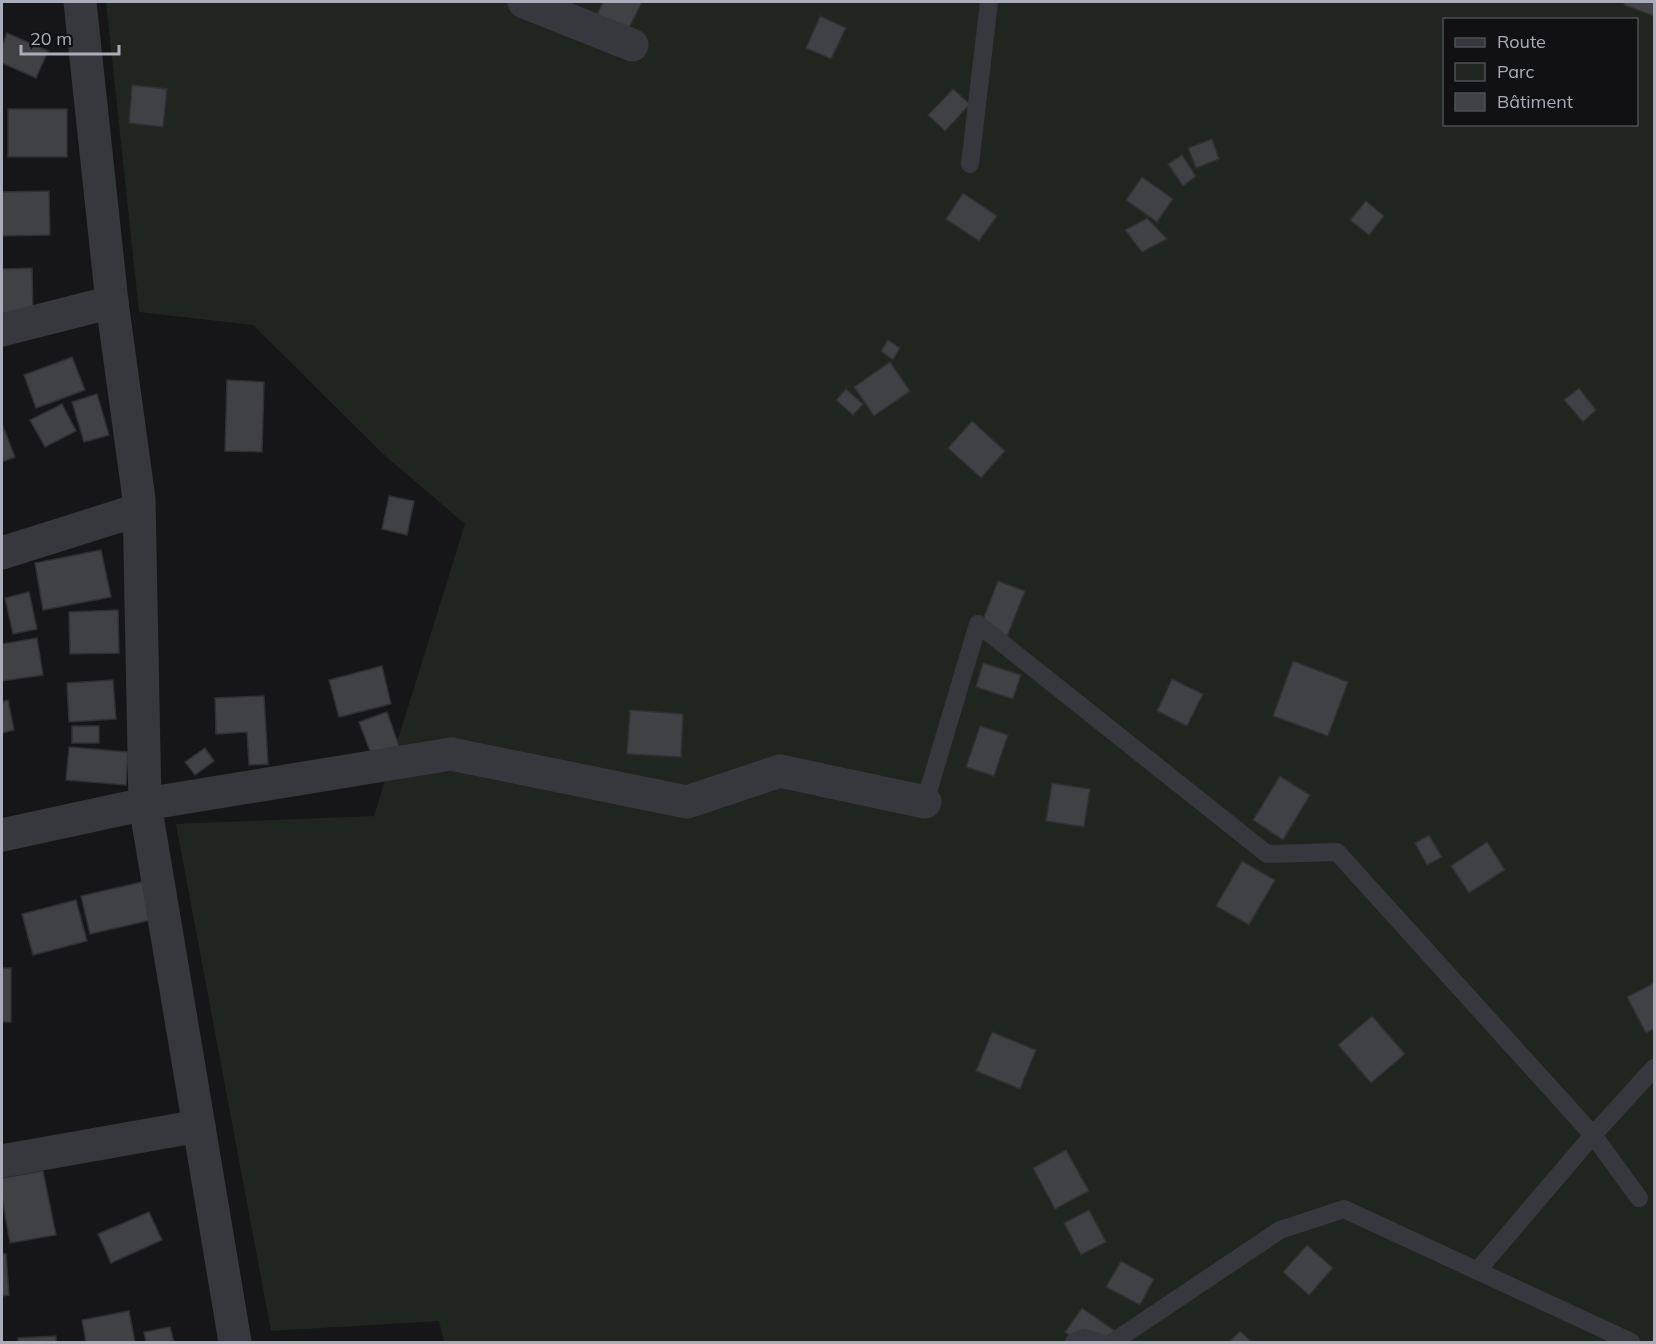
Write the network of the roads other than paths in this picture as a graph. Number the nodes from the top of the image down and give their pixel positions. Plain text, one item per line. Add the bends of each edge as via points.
1 (80, 2) edge
2 (524, 2) edge
3 (989, 2) edge
4 (632, 45) dead end
5 (970, 164) dead end
6 (112, 302) junction
7 (2, 330) edge
8 (138, 510) junction
9 (2, 553) edge
10 (925, 802) joint
11 (145, 804) junction
12 (2, 835) edge
13 (1654, 1068) edge
14 (199, 1126) junction
15 (1593, 1135) junction
16 (2, 1161) edge
17 (1640, 1198) dead end
18 (1477, 1271) junction
19 (235, 1342) edge
20 (1074, 1342) edge
21 (1099, 1342) edge
22 (1113, 1342) edge
23 (1631, 1342) edge

1 - 6 street
2 - 4 street
3 - 5 lane
6 - 7 street
6 - 8 street
8 - 9 street
8 - 11 street
10 - 11 street via 780,771 687,802 451,754
10 - 15 lane via 978,624 1267,854 1337,852
11 - 12 street
11 - 14 street
13 - 15 lane
14 - 16 street
14 - 19 street
15 - 17 lane
15 - 18 lane
18 - 22 lane via 1344,1209 1280,1230
18 - 23 lane
20 - 21 lane via 1084,1338

